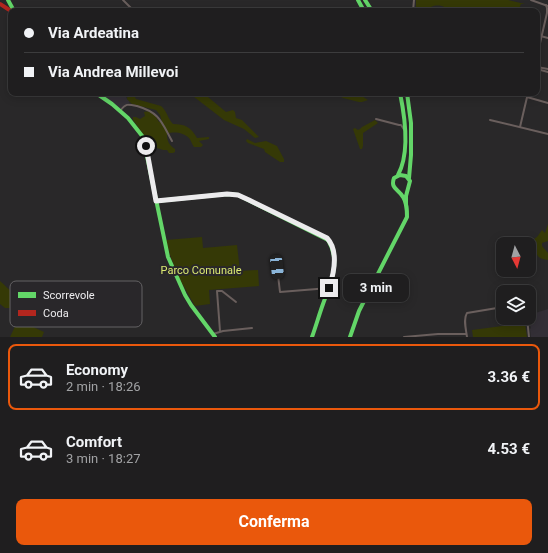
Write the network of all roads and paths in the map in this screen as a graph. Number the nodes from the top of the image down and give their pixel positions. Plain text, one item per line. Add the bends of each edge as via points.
1 (123, 0) edge
2 (531, 0) edge
3 (547, 6) edge
4 (131, 8) edge
5 (548, 12) edge
6 (542, 37) junction
7 (548, 38) edge
8 (540, 45) edge
9 (100, 96) edge
10 (400, 96) edge
11 (407, 96) edge
12 (527, 97) joint
13 (548, 103) edge
14 (120, 111) junction
15 (404, 118) junction
16 (376, 119) dead end
17 (490, 120) dead end
18 (399, 125) junction
19 (520, 127) junction
20 (405, 132) junction
21 (548, 134) edge
22 (172, 141) dead end
23 (397, 176) junction
24 (410, 181) junction
25 (408, 189) junction
26 (398, 192) junction
27 (156, 201) junction
28 (406, 204) junction
29 (277, 267) dead end
30 (329, 288) junction
31 (236, 302) dead end
32 (496, 308) edge
33 (528, 325) edge
34 (252, 328) dead end
35 (220, 331) junction
36 (466, 335) edge
37 (214, 336) edge
38 (312, 337) edge
39 (350, 337) edge
40 (404, 337) edge
41 (529, 337) edge

1 - 4 street
2 - 3 street
3 - 5 street
5 - 6 street
6 - 7 street
6 - 8 street
9 - 14 street
10 - 15 street
11 - 24 street via 411,123
12 - 13 street
12 - 19 street
14 - 22 street via 127,104 152,112 163,123
14 - 27 street via 136,126 144,140
15 - 18 street
15 - 20 street
16 - 18 street
17 - 19 street
18 - 20 street
19 - 21 street
20 - 23 street via 404,164
23 - 24 street via 403,175
23 - 26 street via 393,184
24 - 25 street
25 - 26 street
25 - 28 street
26 - 28 street
27 - 30 street via 224,194 238,195 326,238 334,255
27 - 37 street via 165,247 176,275 187,300
28 - 39 street via 406,219 359,311
29 - 30 street via 280,292
30 - 38 street
31 - 35 street via 222,291 217,291
32 - 36 street via 466,313
33 - 41 street
34 - 35 street
35 - 37 street
36 - 40 street

